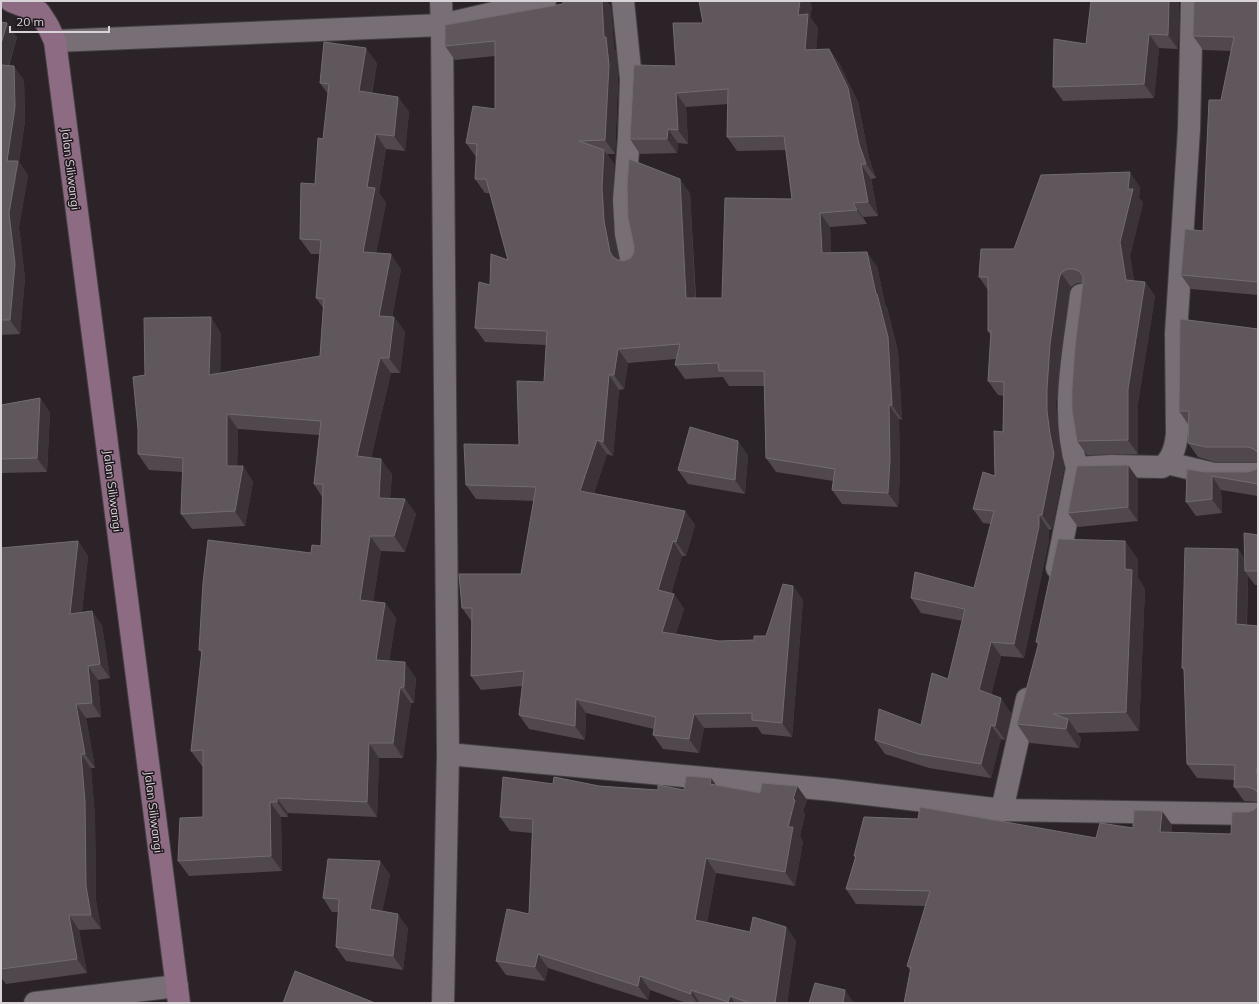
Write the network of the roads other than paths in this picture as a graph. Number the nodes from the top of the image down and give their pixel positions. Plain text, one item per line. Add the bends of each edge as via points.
1 (11, 1) edge
2 (440, 1) edge
3 (545, 1) edge
4 (624, 1) edge
5 (1192, 1) edge
6 (39, 6) edge
7 (442, 25) junction
8 (54, 41) junction
9 (632, 263) edge
10 (1080, 295) edge
11 (1167, 463) junction
12 (1077, 468) junction
13 (1258, 474) edge
14 (1052, 589) edge
15 (1032, 680) edge
16 (448, 754) junction
17 (1002, 810) junction
18 (1258, 814) edge
19 (178, 994) edge
20 (35, 1003) edge
21 (443, 1003) edge

1 - 6 main road, Jalan Siliwangi
2 - 7 street
3 - 7 street
4 - 9 street via 631,79 630,138 624,200 626,234
5 - 11 street via 1189,130 1176,334 1176,441
6 - 8 main road, Jalan Siliwangi
7 - 8 street
7 - 16 street
8 - 19 main road, Jalan Siliwangi
10 - 12 street via 1069,392 1070,433
11 - 12 street via 1162,467
11 - 13 street via 1214,474
12 - 14 street
15 - 17 street
16 - 17 street via 833,790
16 - 21 street
17 - 18 street
19 - 20 street

